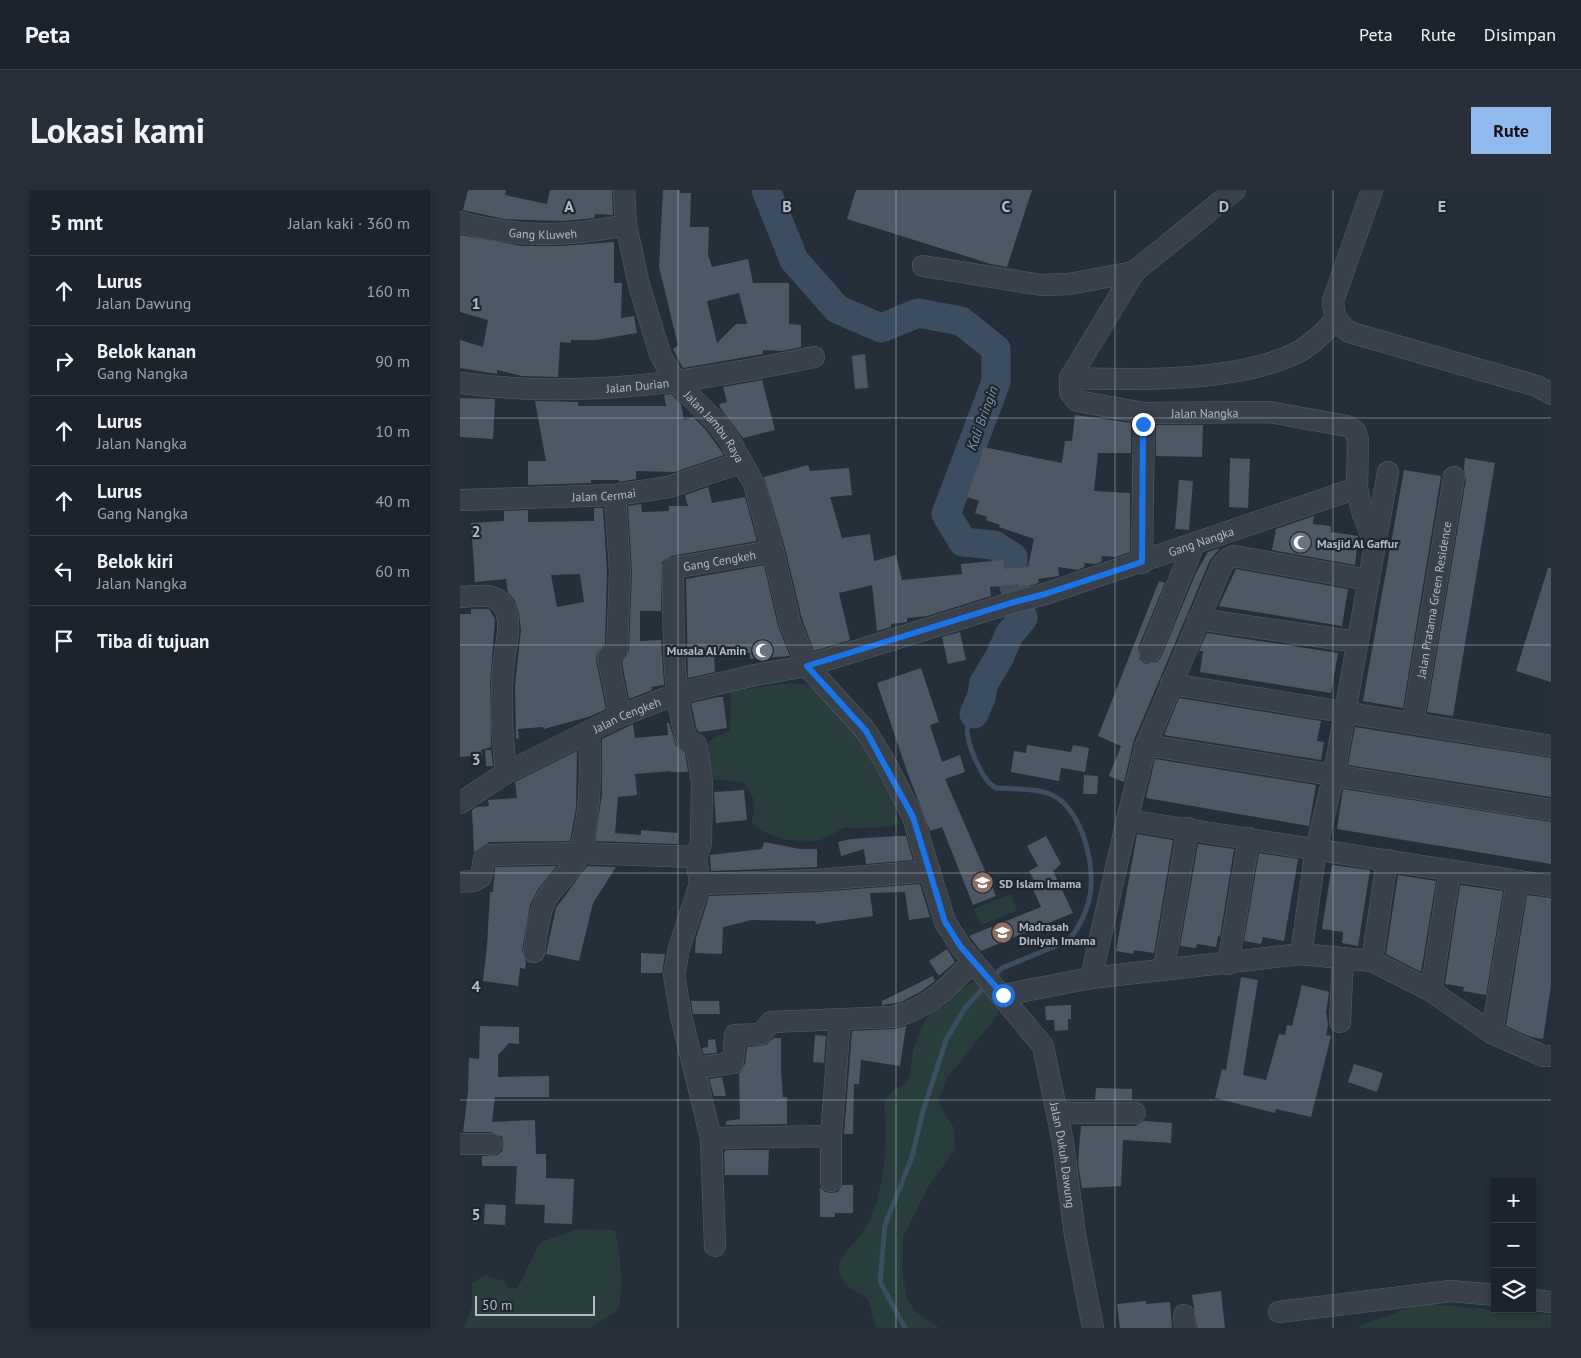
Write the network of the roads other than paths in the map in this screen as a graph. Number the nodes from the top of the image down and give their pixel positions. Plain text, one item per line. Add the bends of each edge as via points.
1 (624, 190) edge
2 (1235, 190) edge
3 (1372, 190) edge
4 (460, 222) edge
5 (626, 225) junction
6 (923, 266) dead end
7 (1134, 272) junction
8 (1336, 319) junction
9 (814, 357) dead end
10 (1070, 378) junction
11 (675, 381) junction
12 (460, 383) edge
13 (1551, 394) edge
14 (1144, 413) junction
15 (742, 462) junction
16 (1388, 472) dead end
17 (1454, 477) dead end
18 (1357, 488) junction
19 (615, 495) junction
20 (460, 500) edge
21 (1194, 544) junction
22 (1375, 545) junction
23 (773, 550) junction
24 (1142, 562) junction
25 (1370, 580) junction
26 (460, 597) edge
27 (1198, 619) junction
28 (1358, 642) junction
29 (1150, 652) dead end
30 (807, 666) junction
31 (1171, 684) junction
32 (678, 694) junction
33 (1345, 711) junction
34 (620, 716) junction
35 (1413, 722) junction
36 (589, 732) junction
37 (1146, 745) junction
38 (1551, 746) edge
39 (506, 773) junction
40 (1334, 774) junction
41 (460, 803) edge
42 (1551, 810) edge
43 (1128, 814) junction
44 (1194, 826) junction
45 (1248, 838) junction
46 (1317, 843) junction
47 (580, 853) junction
48 (696, 857) junction
49 (1387, 860) junction
50 (1450, 870) junction
51 (930, 871) junction
52 (1551, 874) edge
53 (1516, 881) junction
54 (460, 882) edge
55 (700, 884) junction
56 (1551, 886) edge
57 (534, 952) dead end
58 (1301, 954) junction
59 (1343, 958) junction
60 (1372, 961) junction
61 (1228, 964) junction
62 (977, 967) junction
63 (1164, 968) junction
64 (1091, 978) junction
65 (1000, 991) junction
66 (1431, 991) junction
67 (840, 1019) junction
68 (1340, 1022) dead end
69 (1492, 1033) junction
70 (1551, 1056) edge
71 (696, 1068) junction
72 (1135, 1112) dead end
73 (1057, 1113) junction
74 (831, 1136) junction
75 (712, 1138) junction
76 (460, 1144) edge
77 (491, 1144) dead end
78 (831, 1181) dead end
79 (715, 1246) dead end
80 (1491, 1294) edge
81 (1536, 1300) edge
82 (1551, 1302) edge
83 (1279, 1312) dead end
84 (1092, 1328) edge

1 - 5 street, Jalan Jambu Raya
2 - 7 street
3 - 8 street via 1333,302
4 - 5 street, Gang Kluweh via 494,231 525,234 594,232
5 - 11 street, Jalan Jambu Raya via 647,316 660,354
6 - 7 street via 1042,285 1069,284
7 - 10 street
8 - 10 street via 1324,333 1294,354 1270,363 1229,372
8 - 13 street via 1349,332 1537,386
9 - 11 street, Jalan Durian
10 - 14 street, Jalan Nangka via 1070,392 1077,401
11 - 12 street, Jalan Durian via 592,390 537,390
11 - 15 street, Jalan Jambu Raya via 716,422
14 - 18 street, Jalan Nangka via 1269,412 1347,426 1355,431 1358,440
14 - 24 street
15 - 19 street, Jalan Cermai via 669,487
15 - 23 street, Jalan Jambu Raya via 754,484
16 - 22 street
17 - 35 street, Jalan Pratama Green Residence
18 - 21 street, Gang Nangka
18 - 22 street, Jalan Nangka
19 - 20 street, Jalan Cermai
19 - 34 street via 620,571 617,651 608,658
21 - 24 street, Gang Nangka
21 - 29 street
22 - 25 street
23 - 30 street, Jalan Jambu Raya via 790,623
23 - 32 street, Gang Cengkeh via 673,568
24 - 30 street, Gang Nangka
25 - 27 street via 1234,556 1222,566
25 - 28 street
26 - 39 street via 487,596 497,600 506,612 500,706
27 - 28 street
27 - 31 street
28 - 33 street
30 - 32 street, Jalan Cengkeh
30 - 51 street, Jalan Dukuh Dawung via 866,731 913,817
31 - 33 street
31 - 37 street
32 - 34 street, Jalan Cengkeh
32 - 48 street via 682,727 686,739 696,744 702,782 701,843
33 - 35 street
33 - 40 street
34 - 36 street, Jalan Cengkeh
35 - 38 street
36 - 39 street, Jalan Cengkeh
36 - 47 street via 590,796
37 - 40 street
37 - 43 street
39 - 41 street, Jalan Cengkeh
40 - 42 street
40 - 46 street
43 - 44 street
43 - 64 street
44 - 45 street
44 - 46 street
44 - 63 street
45 - 46 street
45 - 61 street
46 - 49 street
46 - 52 street
46 - 58 street
47 - 48 street
47 - 54 street via 490,855 484,859 481,876 474,881
47 - 57 street via 544,904
48 - 55 street
49 - 50 street
49 - 60 street
50 - 53 street
50 - 66 street
51 - 55 street via 816,880
51 - 62 street, Jalan Dukuh Dawung via 945,922
53 - 56 street
53 - 69 street
55 - 71 street via 678,948 674,975
58 - 59 street
58 - 61 street
59 - 60 street
59 - 68 street
60 - 66 street
61 - 63 street
62 - 65 street, Jalan Dukuh Dawung
62 - 67 street via 915,1010 892,1017
63 - 64 street
64 - 65 street
65 - 73 street, Jalan Dukuh Dawung via 1043,1046
66 - 69 street
67 - 71 street via 771,1022 761,1034 735,1035 733,1063
67 - 74 street
69 - 70 street via 1543,1056
71 - 75 street
72 - 73 street
73 - 84 street, Jalan Dukuh Dawung
74 - 75 street
74 - 78 street
75 - 79 street
76 - 77 street
80 - 83 street via 1469,1291 1424,1293
81 - 82 street

